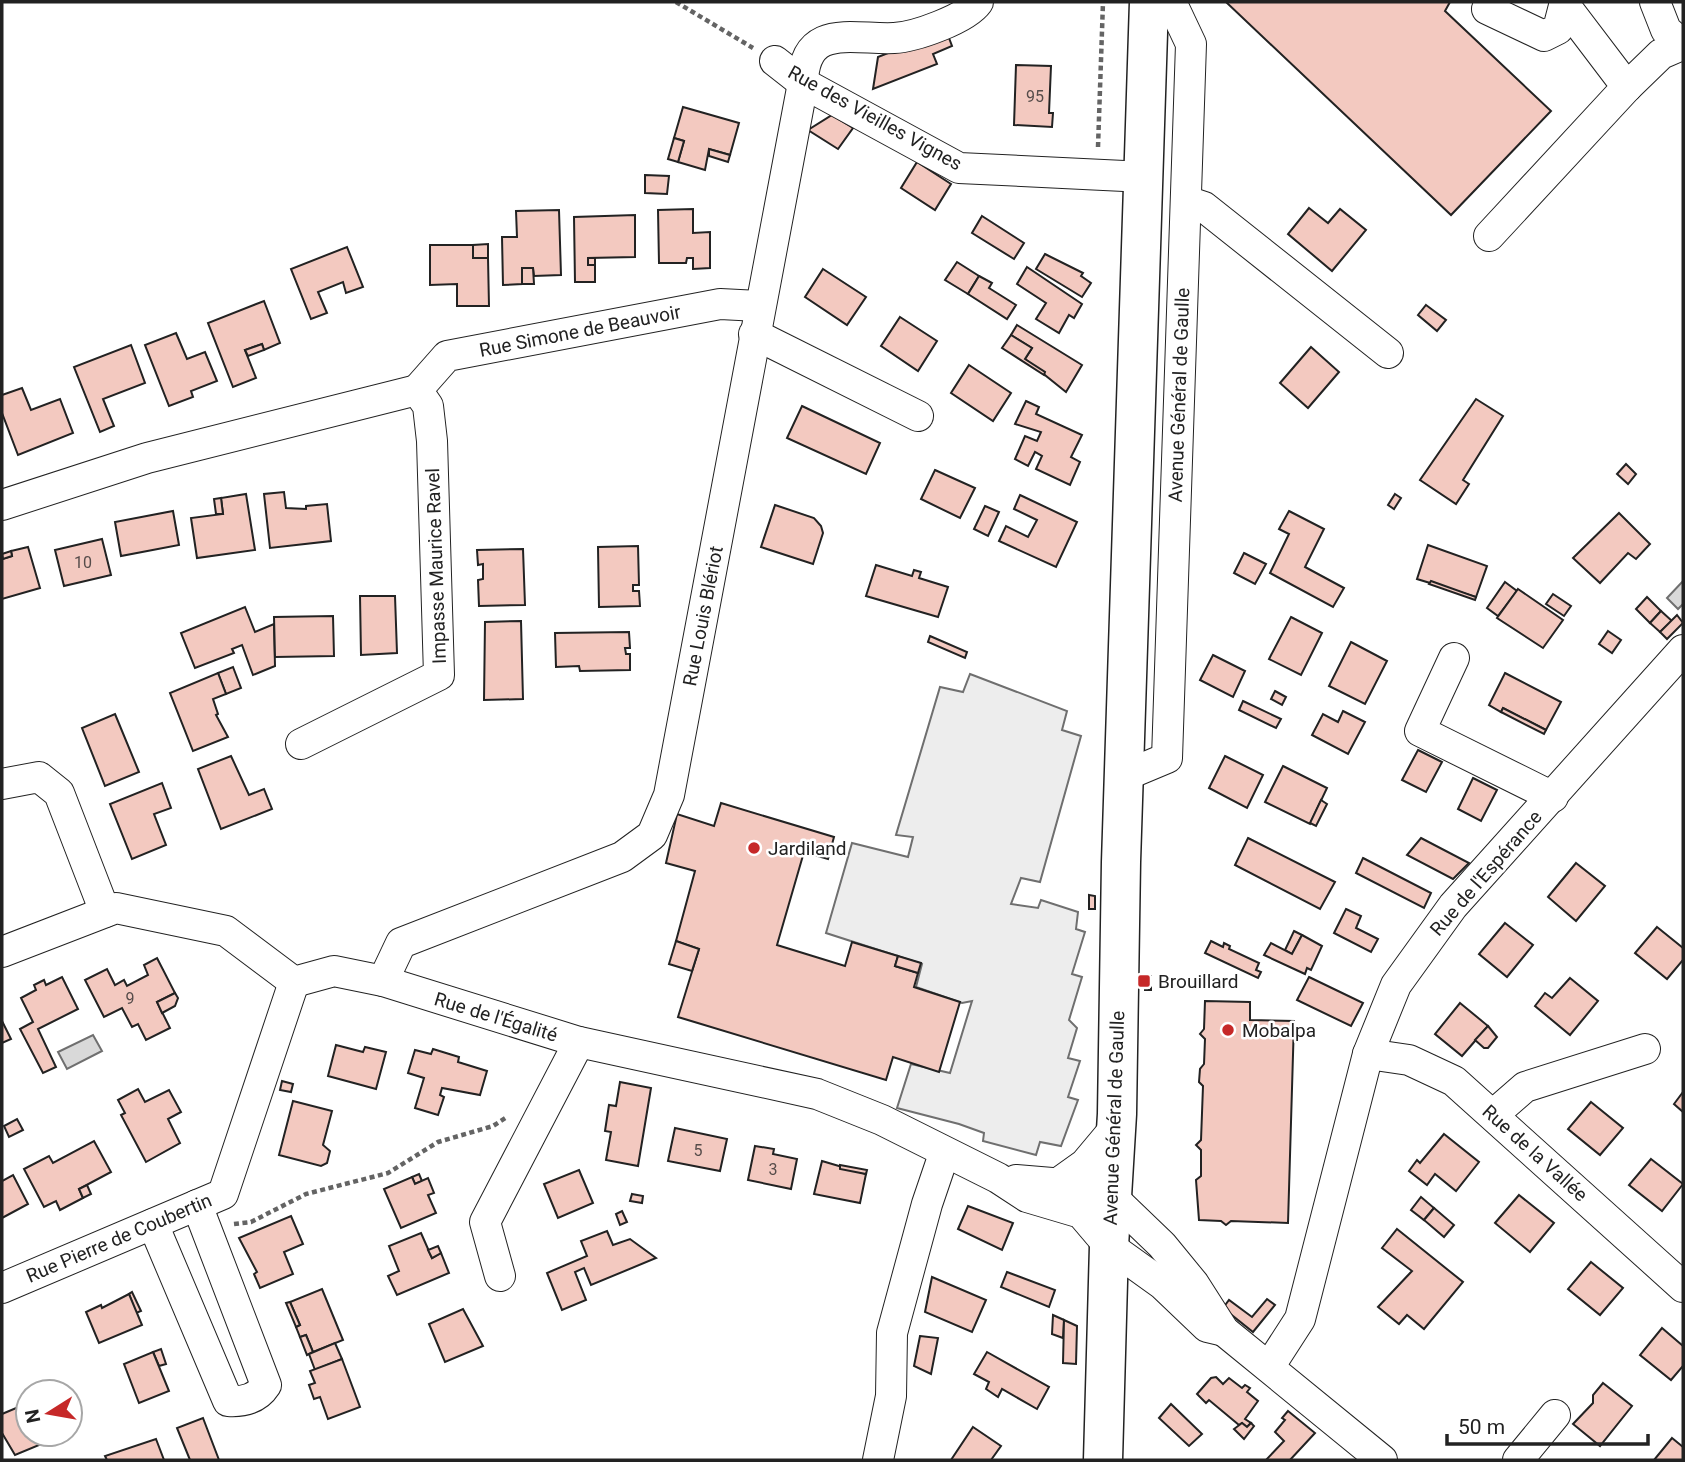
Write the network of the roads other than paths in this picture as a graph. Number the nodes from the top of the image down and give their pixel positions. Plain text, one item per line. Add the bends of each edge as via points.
1 (978, 2) edge
2 (1149, 2) edge
3 (1156, 2) edge
4 (1655, 2) edge
5 (1565, 3) edge
6 (1487, 9) dead end
7 (1683, 45) edge
8 (775, 61) road end
9 (803, 83) junction
10 (1627, 87) junction
11 (1145, 177) junction
12 (1186, 201) junction
13 (1489, 236) dead end
14 (757, 320) junction
15 (1388, 353) dead end
16 (417, 390) junction
17 (918, 416) dead end
18 (2, 505) edge
19 (1683, 650) edge
20 (1454, 658) dead end
21 (301, 744) dead end
22 (1124, 776) junction
23 (2, 784) edge
24 (1553, 797) junction
25 (105, 912) junction
26 (2, 952) edge
27 (383, 981) junction
28 (294, 982) junction
29 (579, 1042) junction
30 (1645, 1049) dead end
31 (1368, 1054) junction
32 (1494, 1114) junction
33 (1116, 1127) junction
34 (944, 1154) junction
35 (998, 1178) junction
36 (1057, 1184) junction
37 (1111, 1196) junction
38 (201, 1217) junction
39 (153, 1224) junction
40 (1109, 1246) junction
41 (500, 1276) dead end
42 (1683, 1287) edge
43 (2, 1288) edge
44 (1224, 1331) junction
45 (1269, 1367) junction
46 (1555, 1415) dead end
47 (878, 1460) edge
48 (1102, 1460) edge
49 (1382, 1460) edge
50 (1518, 1460) edge

1 - 9 street, Rue Louis Blériot via 952,21 895,38 832,38 814,47 803,63
2 - 11 main road, Avenue Général de Gaulle
3 - 12 street, Avenue Général de Gaulle via 1174,8 1191,44
4 - 7 street via 1666,30
5 - 6 street via 1558,29 1544,36
5 - 10 street
7 - 10 street via 1661,54
8 - 9 street, Rue des Vieilles Vignes
9 - 11 street, Rue des Vieilles Vignes via 959,168
9 - 14 street, Rue Louis Blériot
10 - 13 street
11 - 22 main road, Avenue Général de Gaulle
12 - 15 street via 1204,207
12 - 22 street, Avenue Général de Gaulle via 1167,758
14 - 16 street, Rue Simone de Beauvoir via 720,304 447,356
14 - 17 street
14 - 27 street, Rue Louis Blériot via 669,794 652,835 622,857 401,943
16 - 18 street via 147,458
16 - 21 street, Impasse Maurice Ravel via 428,406 432,441 439,676
19 - 24 street, Rue de l'Espérance
20 - 24 street via 1420,730
22 - 33 main road, Avenue Général de Gaulle
23 - 25 street via 39,777 59,793
24 - 31 street, Rue de l'Espérance via 1453,906 1396,985
25 - 26 street
25 - 28 street via 116,908 226,931
27 - 28 street, Rue de l'Égalité via 334,971
27 - 29 street, Rue de l'Égalité
28 - 38 street, Rue Pierre de Coubertin via 223,1194
29 - 34 street, Rue de l'Égalité via 817,1094 882,1120
29 - 41 street via 485,1222
30 - 32 street via 1525,1087
31 - 32 street, Rue de la Vallée via 1409,1060 1454,1081
31 - 45 street, Rue de l'Espérance via 1300,1319
32 - 42 street, Rue de la Vallée
33 - 36 street via 1085,1164
33 - 37 main road, Avenue Général de Gaulle
34 - 35 street, Rue de l'Égalité
34 - 47 street via 892,1333 891,1396
35 - 36 street, Rue de l'Égalité
35 - 40 street, Rue de l'Égalité via 1027,1197 1081,1213
36 - 37 street, Rue de l'Égalité via 1088,1186
37 - 40 main road, Avenue Général de Gaulle
37 - 44 street via 1194,1283
38 - 39 street, Rue Pierre de Coubertin
38 - 39 street via 266,1384 260,1394 242,1402 228,1401
39 - 43 street, Rue Pierre de Coubertin
40 - 44 street, Rue de l'Égalité via 1162,1284 1207,1327
40 - 48 main road, Avenue Général de Gaulle
44 - 45 street
45 - 49 street
46 - 50 street

